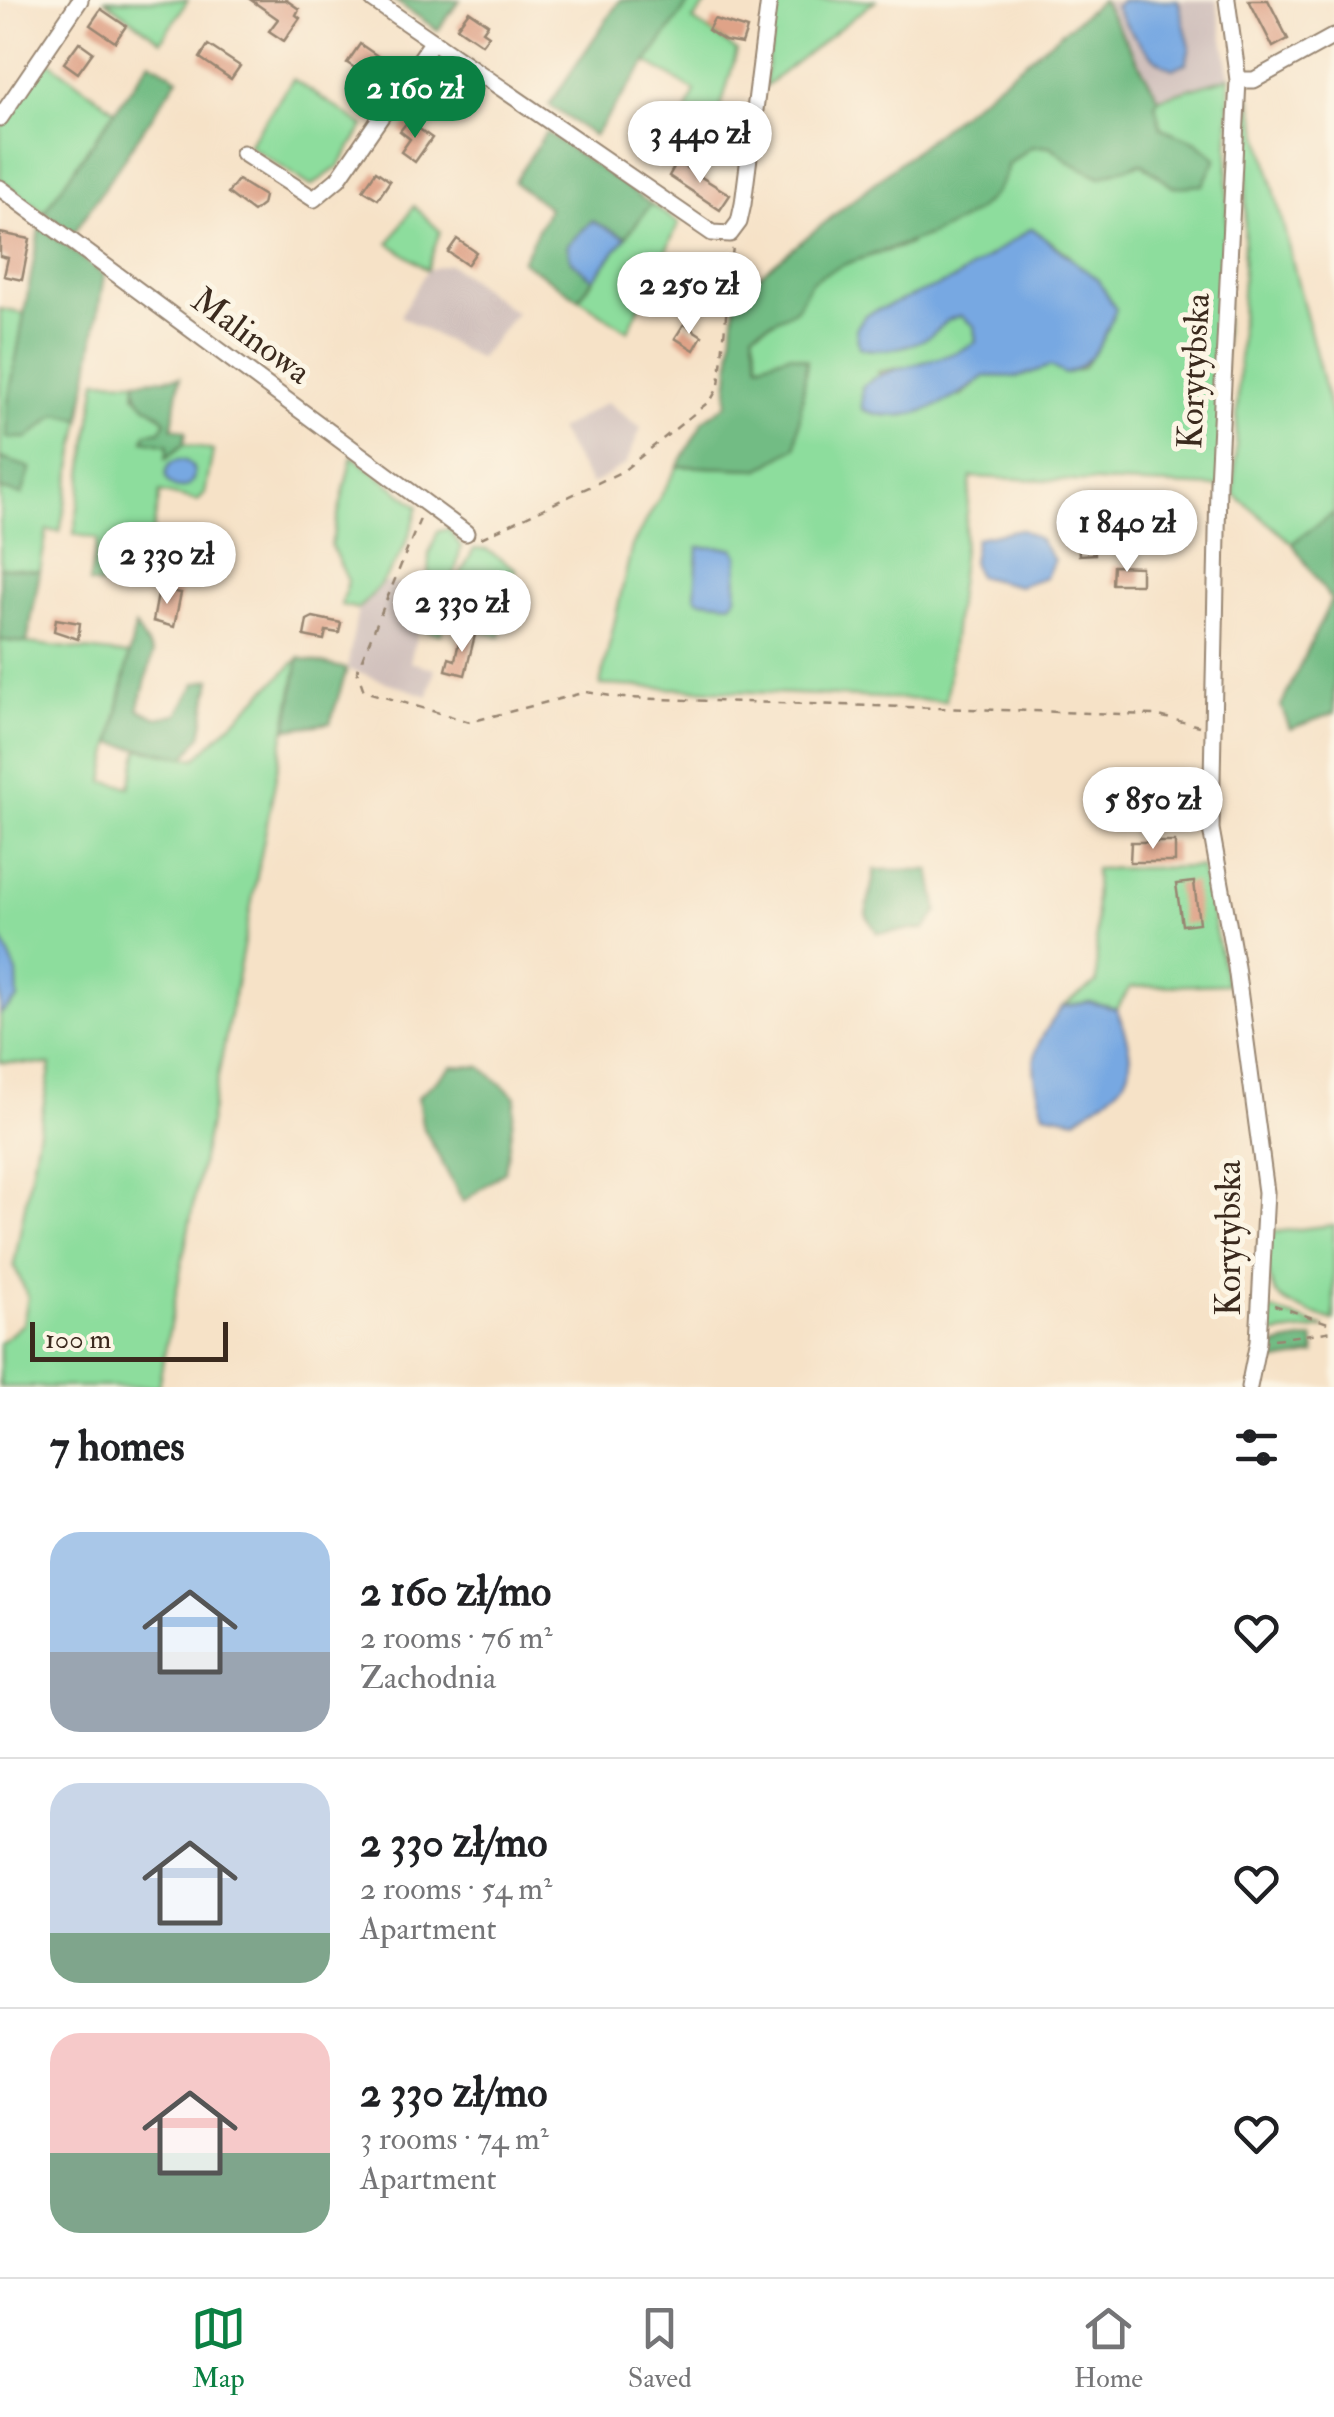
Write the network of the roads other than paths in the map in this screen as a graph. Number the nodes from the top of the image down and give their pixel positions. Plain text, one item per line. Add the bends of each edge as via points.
1 (80, 0) edge
2 (373, 0) edge
3 (769, 0) edge
4 (1227, 0) edge
5 (1334, 36) edge
6 (433, 41) junction
7 (1238, 80) junction
8 (0, 118) edge
9 (243, 153) dead end
10 (0, 188) edge
11 (466, 533) road end
12 (1248, 1387) edge

1 - 8 street
2 - 6 street
3 - 6 street via 743,204 730,234 712,233
4 - 7 street, Korytybska
5 - 7 street via 1254,80
6 - 9 street via 338,179 314,199
7 - 12 street, Korytybska via 1218,484 1211,830 1266,1192 1258,1342
10 - 11 street, Malinowa

